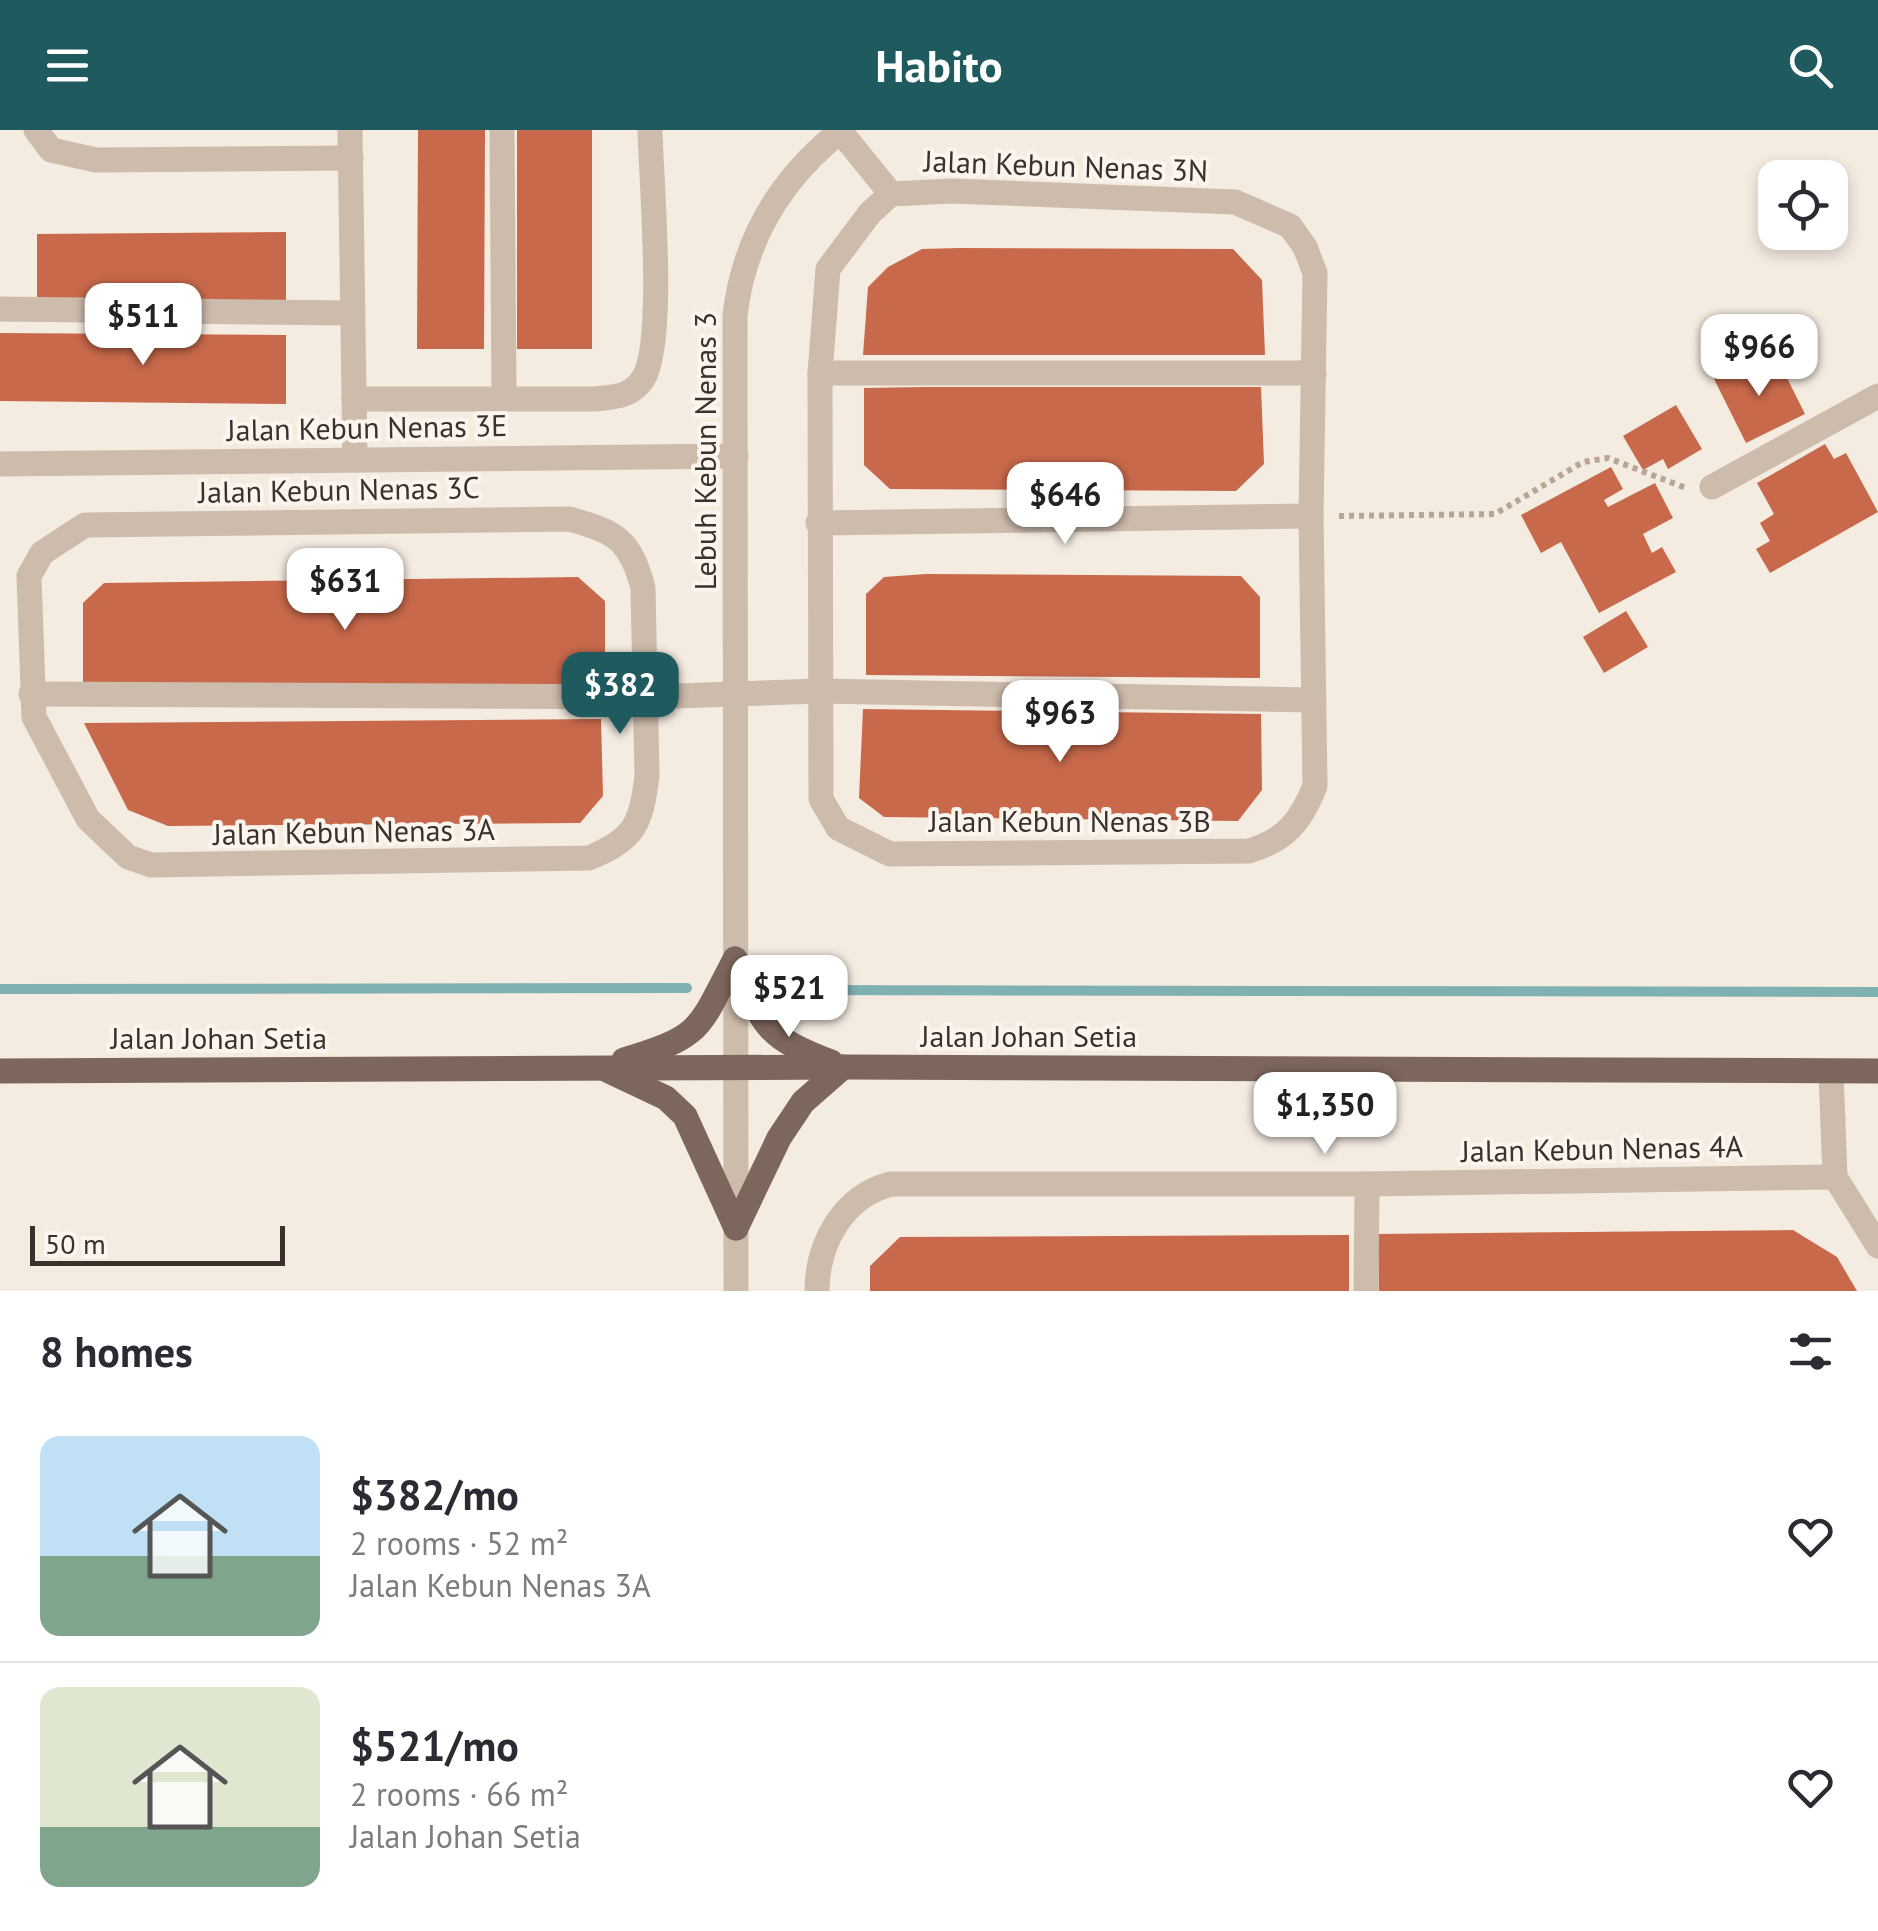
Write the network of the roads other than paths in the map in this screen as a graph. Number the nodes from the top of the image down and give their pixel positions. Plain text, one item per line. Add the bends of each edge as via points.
1 (36, 130) edge
2 (350, 130) edge
3 (502, 130) edge
4 (650, 130) edge
5 (841, 131) edge
6 (351, 158) junction
7 (891, 194) junction
8 (0, 310) edge
9 (351, 313) junction
10 (820, 373) junction
11 (1314, 373) junction
12 (504, 396) junction
13 (1878, 396) edge
14 (354, 398) junction
15 (736, 456) junction
16 (355, 459) junction
17 (0, 464) edge
18 (1712, 486) road end
19 (1310, 516) junction
20 (818, 523) junction
21 (819, 691) junction
22 (31, 694) junction
23 (736, 696) junction
24 (647, 698) junction
25 (1312, 700) junction
26 (735, 958) junction
27 (600, 1067) junction
28 (844, 1067) junction
29 (734, 1068) junction
30 (0, 1070) edge
31 (1878, 1071) edge
32 (1831, 1072) junction
33 (1835, 1177) junction
34 (1367, 1184) junction
35 (736, 1228) junction
36 (1878, 1246) edge
37 (736, 1291) edge
38 (817, 1291) edge
39 (1366, 1291) edge

1 - 6 street via 51,150 84,159
2 - 6 street
3 - 12 street
4 - 12 street via 654,341 641,383 626,395
5 - 7 street
5 - 15 street, Lebuh Kebun Nenas 3 via 785,186 740,274 734,314
6 - 9 street
7 - 10 street, Jalan Kebun Nenas 3N via 828,269
7 - 11 street, Jalan Kebun Nenas 3N via 1235,202 1264,212 1290,226 1306,247 1314,273
8 - 9 street
9 - 14 street
10 - 11 street
10 - 20 street, Jalan Kebun Nenas 3N
11 - 19 street, Jalan Kebun Nenas 3N
12 - 14 street
13 - 18 street
14 - 16 street
15 - 16 street, Jalan Kebun Nenas 3E
15 - 23 street, Lebuh Kebun Nenas 3
16 - 17 street, Jalan Kebun Nenas 3E
19 - 20 street
19 - 25 street, Jalan Kebun Nenas 3B
20 - 21 street, Jalan Kebun Nenas 3B
21 - 23 street
21 - 25 street
21 - 25 street, Jalan Kebun Nenas 3B via 821,799 838,828 890,854 1249,851 1277,842 1303,816 1315,786
22 - 24 street
22 - 24 street, Jalan Kebun Nenas 3A via 34,717 88,819 128,857 184,867 589,858 618,846 640,817
22 - 24 street, Jalan Kebun Nenas 3C via 30,576 42,552 85,526 569,519 621,538 636,559
23 - 24 street
23 - 26 street, Lebuh Kebun Nenas 3
26 - 27 main road via 698,1029 668,1046
26 - 28 main road via 760,1017 786,1045
26 - 29 street, Lebuh Kebun Nenas 3
27 - 29 main road, Jalan Johan Setia
27 - 30 main road, Jalan Johan Setia
27 - 35 main road via 666,1098 685,1116
28 - 29 main road, Jalan Johan Setia
28 - 32 main road, Jalan Johan Setia
28 - 35 main road via 802,1102
29 - 35 street, Lebuh Kebun Nenas 3
31 - 32 main road, Jalan Johan Setia
32 - 33 street
33 - 34 street, Jalan Kebun Nenas 4A
33 - 36 street
34 - 38 street, Jalan Kebun Nenas 4A via 891,1184 874,1188 838,1220 818,1263
34 - 39 street
35 - 37 street, Lebuh Kebun Nenas 3

